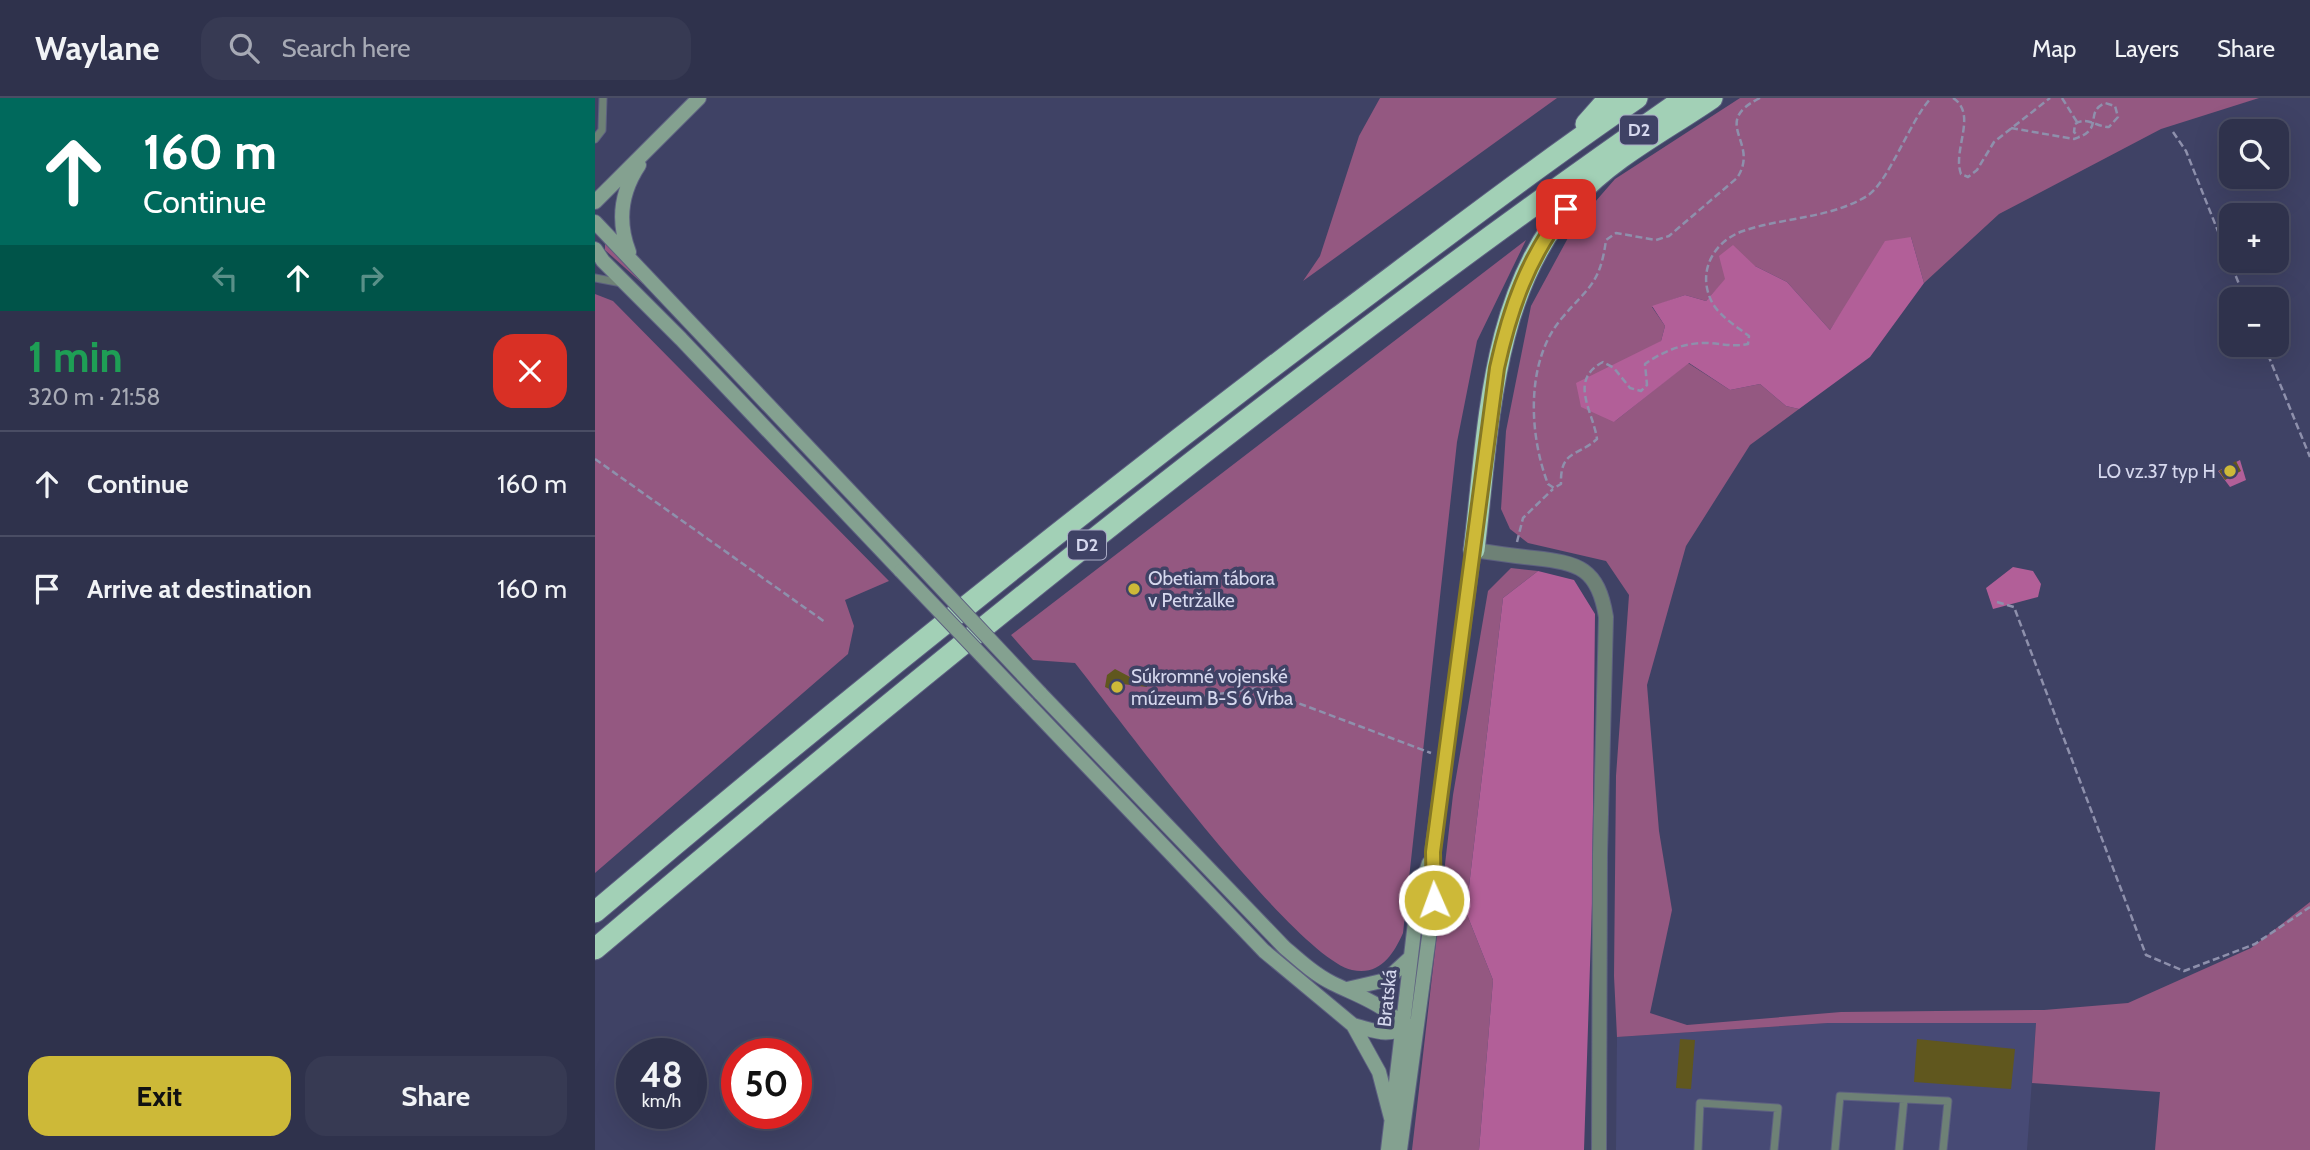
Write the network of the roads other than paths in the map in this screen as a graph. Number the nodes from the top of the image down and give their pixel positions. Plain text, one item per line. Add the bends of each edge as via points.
1 (603, 98) edge
2 (699, 98) edge
3 (1608, 98) edge
4 (1637, 98) edge
5 (1685, 98) edge
6 (1712, 98) edge
7 (595, 139) edge
8 (650, 146) junction
9 (1563, 149) junction
10 (595, 202) edge
11 (595, 222) edge
12 (595, 249) edge
13 (634, 260) junction
14 (595, 278) edge
15 (626, 284) junction
16 (1474, 550) junction
17 (1433, 852) junction
18 (595, 912) edge
19 (595, 949) edge
20 (1410, 958) junction
21 (1346, 989) junction
22 (1420, 1006) junction
23 (1353, 1025) junction
24 (1403, 1028) junction
25 (1411, 1054) junction
26 (1904, 1099) junction
27 (1391, 1118) junction
28 (1388, 1150) edge
29 (1400, 1150) edge
30 (1599, 1150) edge
31 (1698, 1150) edge
32 (1774, 1150) edge
33 (1835, 1150) edge
34 (1899, 1150) edge
35 (1943, 1150) edge

1 - 7 lane via 602,130
2 - 8 main road
3 - 9 highway
4 - 9 highway, D2
5 - 19 highway, D2 via 1179,471 840,743
6 - 16 highway via 1600,174 1557,220 1525,273 1511,308 1497,368
8 - 10 main road
8 - 13 main road via 632,176 622,206 624,236
9 - 18 highway, D2 via 1165,447 822,721
11 - 13 main road
12 - 15 main road
13 - 21 main road, bridge via 1284,947 1311,970
14 - 15 lane
15 - 23 main road, bridge via 1264,951
16 - 17 main road, Bratská
16 - 30 street via 1581,567 1597,585 1606,617
17 - 20 main road, Bratská via 1418,897
17 - 22 main road, Bratská via 1434,900
20 - 21 main road via 1386,980
20 - 24 main road, Bratská
21 - 24 main road via 1387,1010
22 - 24 main road
22 - 25 main road, Bratská
23 - 24 main road via 1384,1034
23 - 27 main road via 1379,1072
24 - 25 main road
24 - 27 main road, Bratská
25 - 29 main road, Bratská
26 - 33 lane via 1840,1096
26 - 34 lane
26 - 35 lane via 1948,1101
27 - 28 main road, Bratská
31 - 32 lane via 1700,1103 1778,1108

